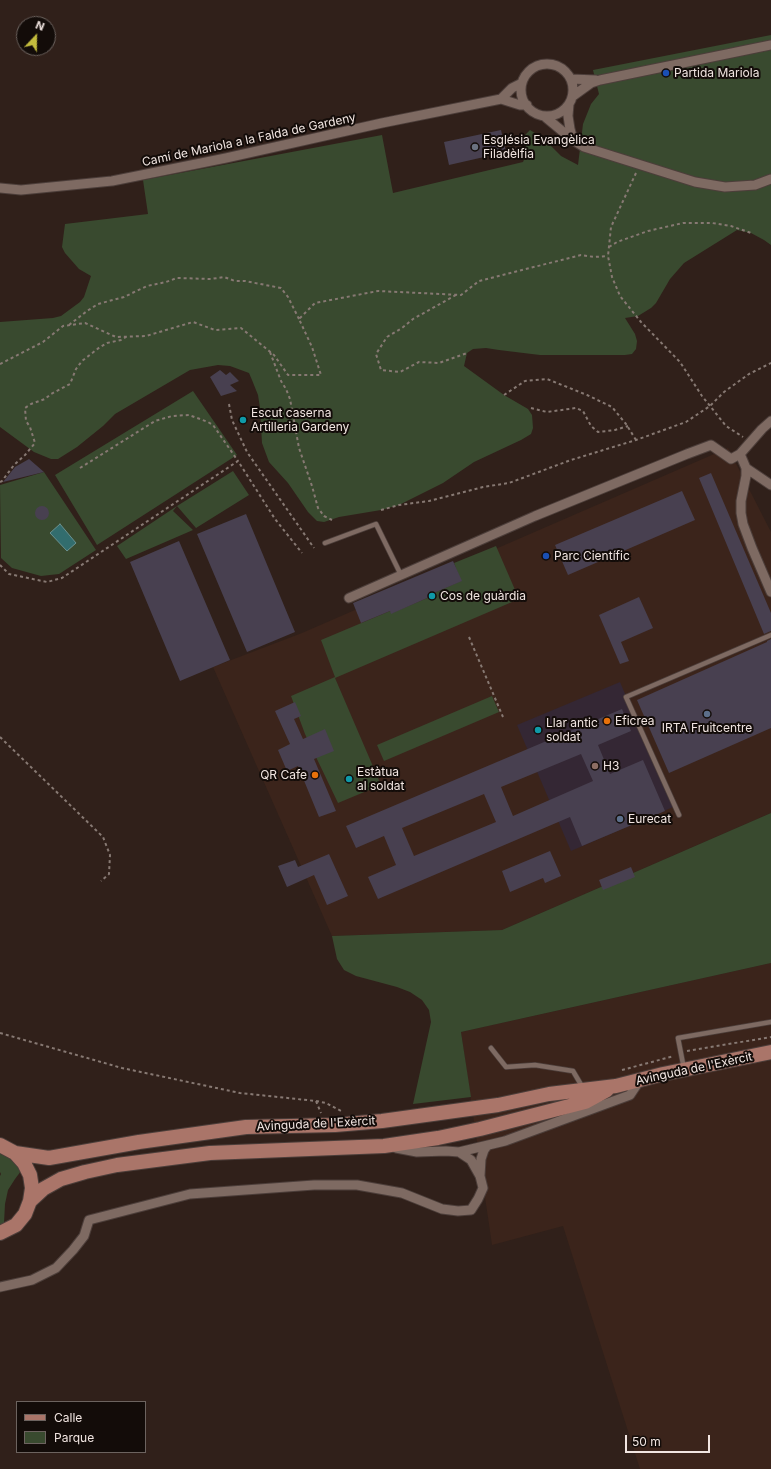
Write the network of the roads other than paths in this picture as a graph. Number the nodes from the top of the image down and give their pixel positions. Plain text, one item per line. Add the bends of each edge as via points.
1 (771, 45) edge
2 (571, 79) junction
3 (600, 80) junction
4 (522, 83) junction
5 (501, 99) junction
6 (571, 100) junction
7 (527, 105) junction
8 (544, 116) junction
9 (573, 140) junction
10 (771, 179) edge
11 (0, 188) edge
12 (771, 421) edge
13 (740, 454) junction
14 (746, 468) junction
15 (771, 485) edge
16 (325, 543) dead end
17 (401, 575) junction
18 (771, 592) edge
19 (349, 598) dead end
20 (771, 635) edge
21 (679, 815) dead end
22 (771, 1022) edge
23 (490, 1048) dead end
24 (771, 1052) edge
25 (685, 1070) junction
26 (640, 1080) junction
27 (616, 1086) junction
28 (584, 1090) junction
29 (0, 1145) edge
30 (384, 1146) junction
31 (486, 1146) junction
32 (459, 1152) junction
33 (15, 1153) junction
34 (480, 1176) junction
35 (30, 1201) junction
36 (0, 1233) edge
37 (0, 1287) edge

1 - 3 street
2 - 3 street
2 - 4 street via 566,71 557,65 547,63 537,65 528,71
2 - 6 street
3 - 6 street via 591,83
4 - 5 street, Camí de Mariola a la Falda de Gardeny via 512,88
4 - 7 street via 521,91
5 - 7 street, Camí de Mariola a la Falda de Gardeny
5 - 11 street, Camí de Mariola a la Falda de Gardeny via 112,181 21,190
6 - 8 street via 562,111
6 - 9 street via 568,116
7 - 8 street via 532,111
8 - 9 street
9 - 10 street via 584,147 710,185 755,185
12 - 13 street
13 - 14 street
13 - 17 street via 731,459 711,445 535,516
14 - 15 street
14 - 18 street via 741,501 743,524
16 - 17 lane via 376,524
17 - 19 street
20 - 21 lane via 626,697
22 - 25 lane via 678,1038
23 - 28 lane via 506,1067 535,1065 573,1071
24 - 25 main road, Avinguda de l'Exèrcit
25 - 26 main road, Avinguda de l'Exèrcit
26 - 27 main road, Avinguda de l'Exèrcit
26 - 31 street via 630,1095
27 - 28 main road, Avinguda de l'Exèrcit
27 - 30 main road, Avinguda de l'Exèrcit via 585,1102 480,1129
28 - 33 main road, Avinguda de l'Exèrcit via 382,1121 246,1127 104,1147 54,1157
29 - 33 main road
30 - 32 street via 417,1152
30 - 35 main road, Avinguda de l'Exèrcit via 210,1153 117,1165 61,1179 43,1189
31 - 32 street
31 - 34 street via 481,1159
32 - 34 street via 471,1160
33 - 35 main road via 30,1175
34 - 37 street via 483,1188 478,1199 471,1210 458,1211 442,1209 402,1193 357,1185 314,1185 190,1194 89,1220 84,1236 56,1268 32,1280
35 - 36 main road via 21,1220

